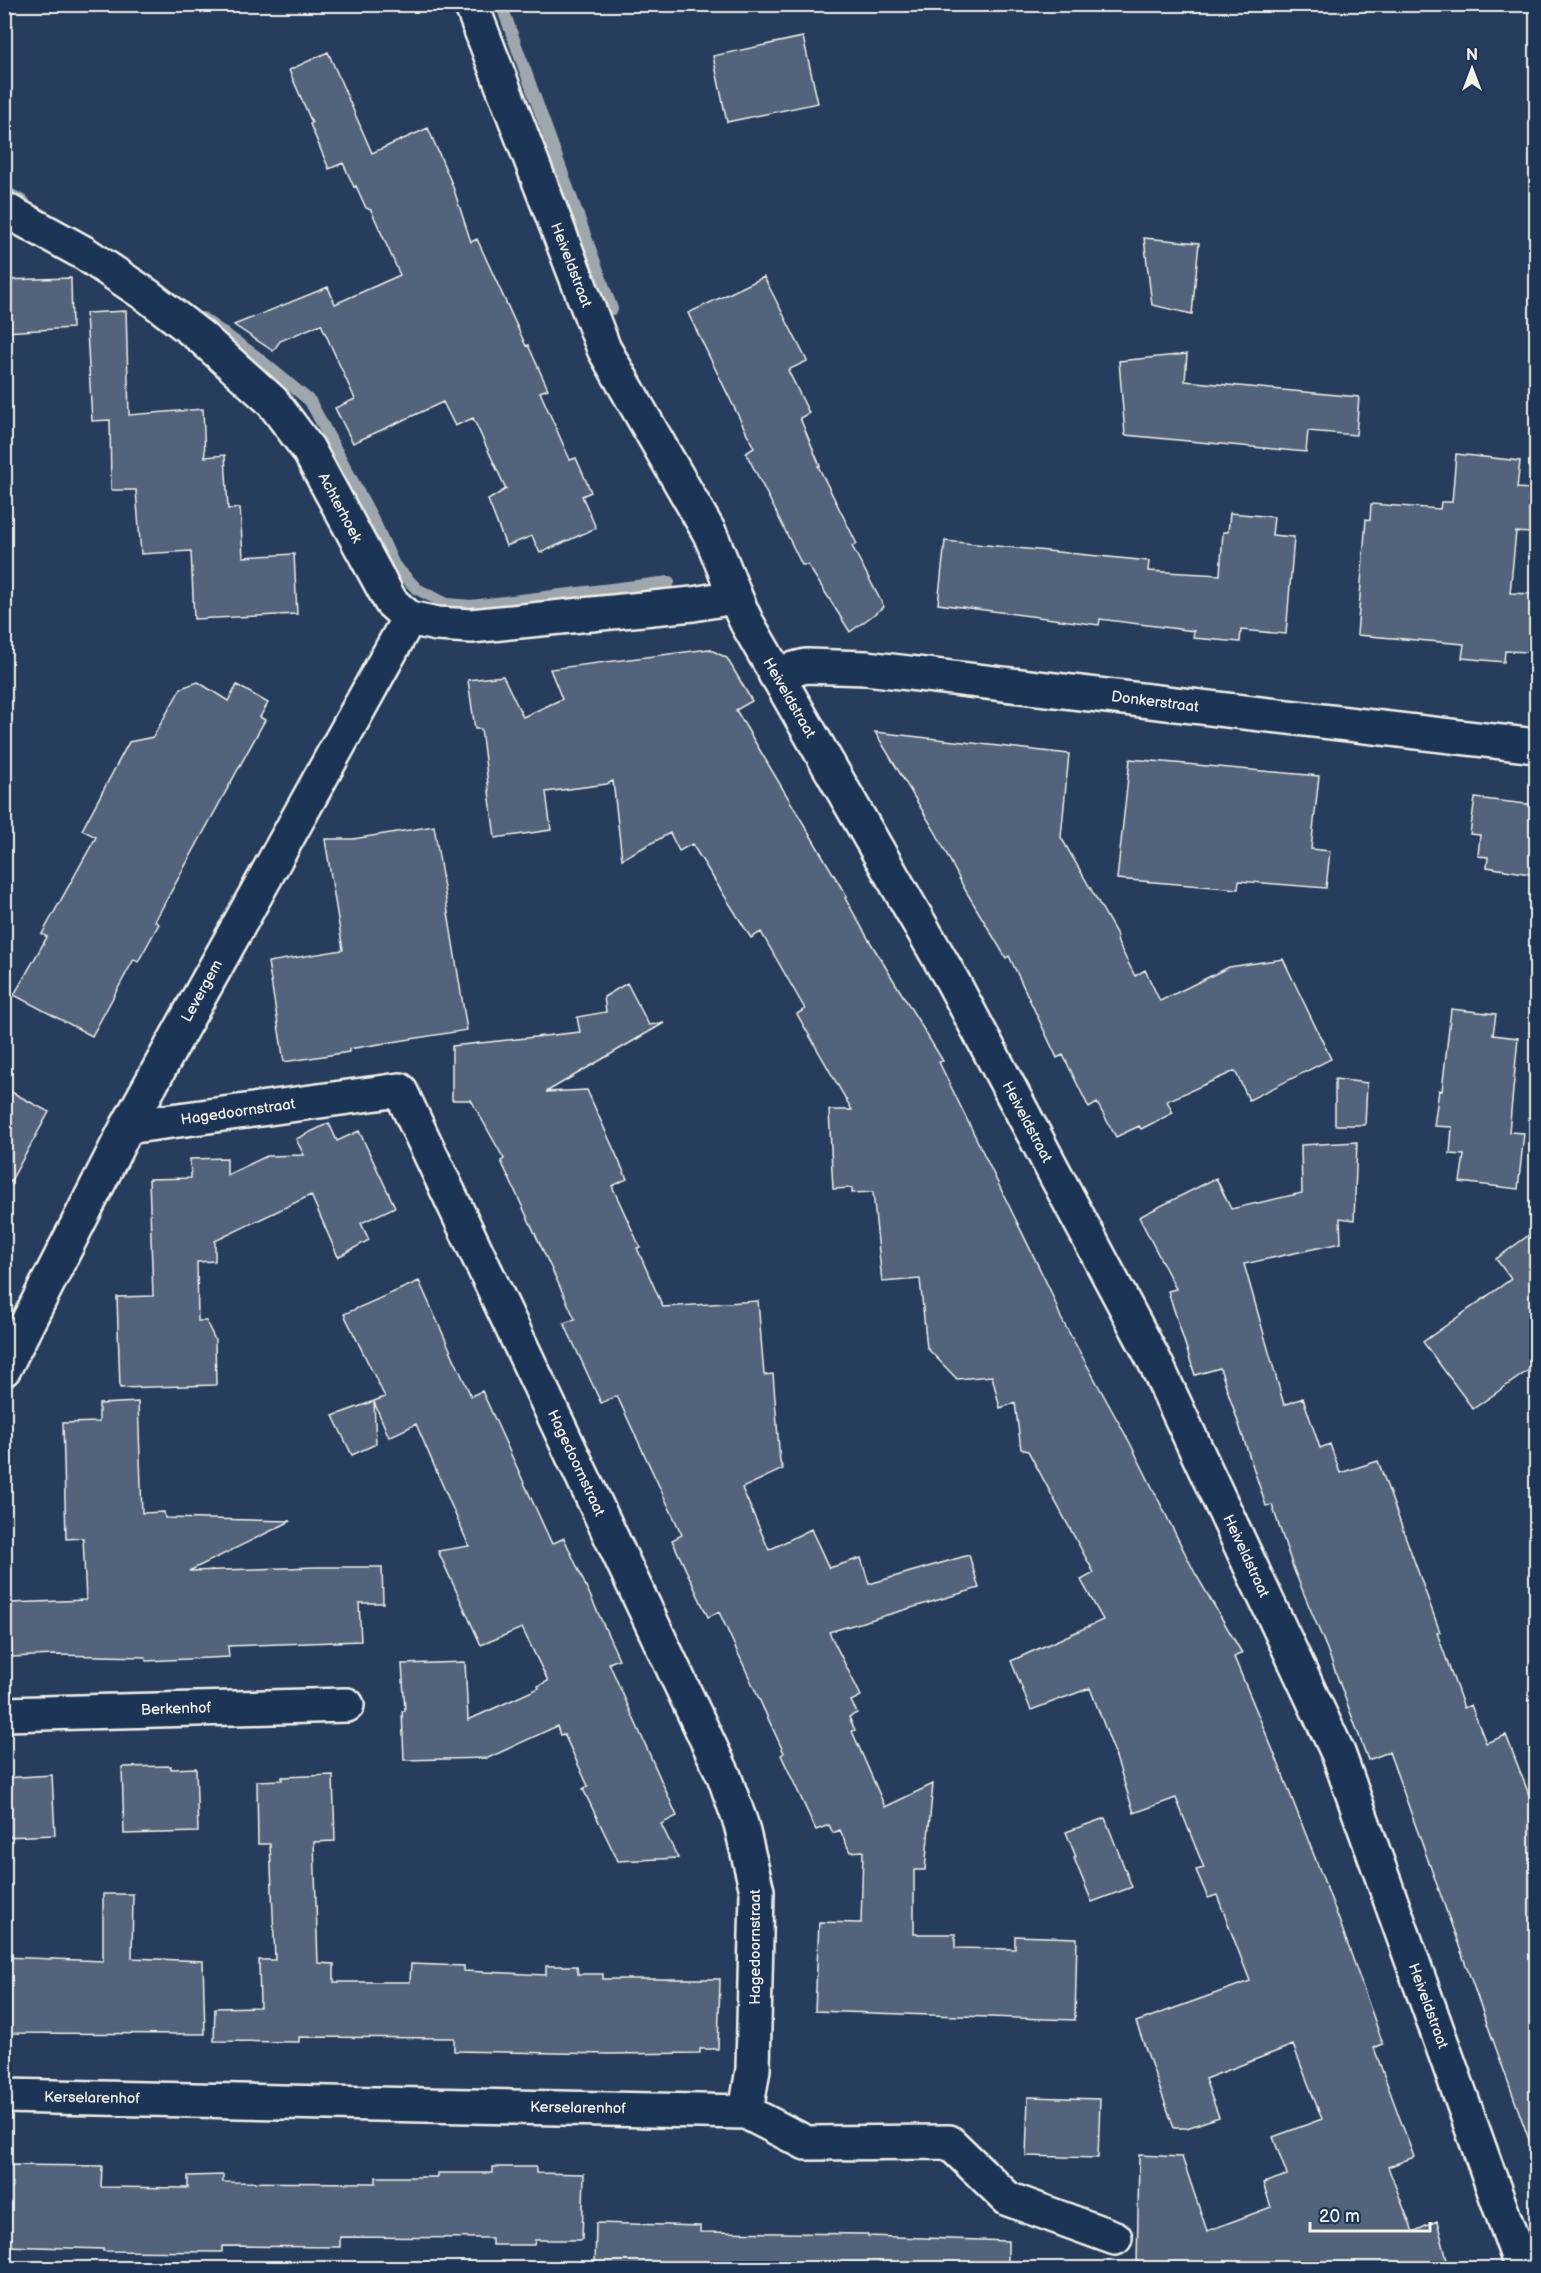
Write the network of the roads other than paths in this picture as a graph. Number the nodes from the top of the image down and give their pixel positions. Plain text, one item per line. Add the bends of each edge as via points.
1 (471, 4) edge
2 (4, 209) edge
3 (734, 597) junction
4 (409, 618) junction
5 (775, 675) junction
6 (1536, 746) edge
7 (127, 1127) junction
8 (4, 1368) edge
9 (347, 1705) dead end
10 (4, 1714) edge
11 (4, 2096) edge
12 (746, 2112) junction
13 (1115, 2238) dead end
14 (1522, 2268) edge

1 - 3 street, Heiveldstraat via 604,349 709,532
2 - 4 street, Achterhoek via 84,252 148,296 272,401 308,449 391,602
3 - 4 street via 471,626
3 - 5 street, Heiveldstraat
4 - 7 street, Levergem
5 - 6 street, Donkerstraat via 806,666 866,669
5 - 14 street, Heiveldstraat via 953,982 1155,1362 1338,1753
7 - 8 street, Levergem
7 - 12 street, Hagedoornstraat via 400,1090 724,1776 741,1824 757,1891 753,2069
9 - 10 street, Berkenhof
11 - 12 street, Kerselarenhof
12 - 13 street, Kerselarenhof via 806,2143 949,2142 1008,2199

